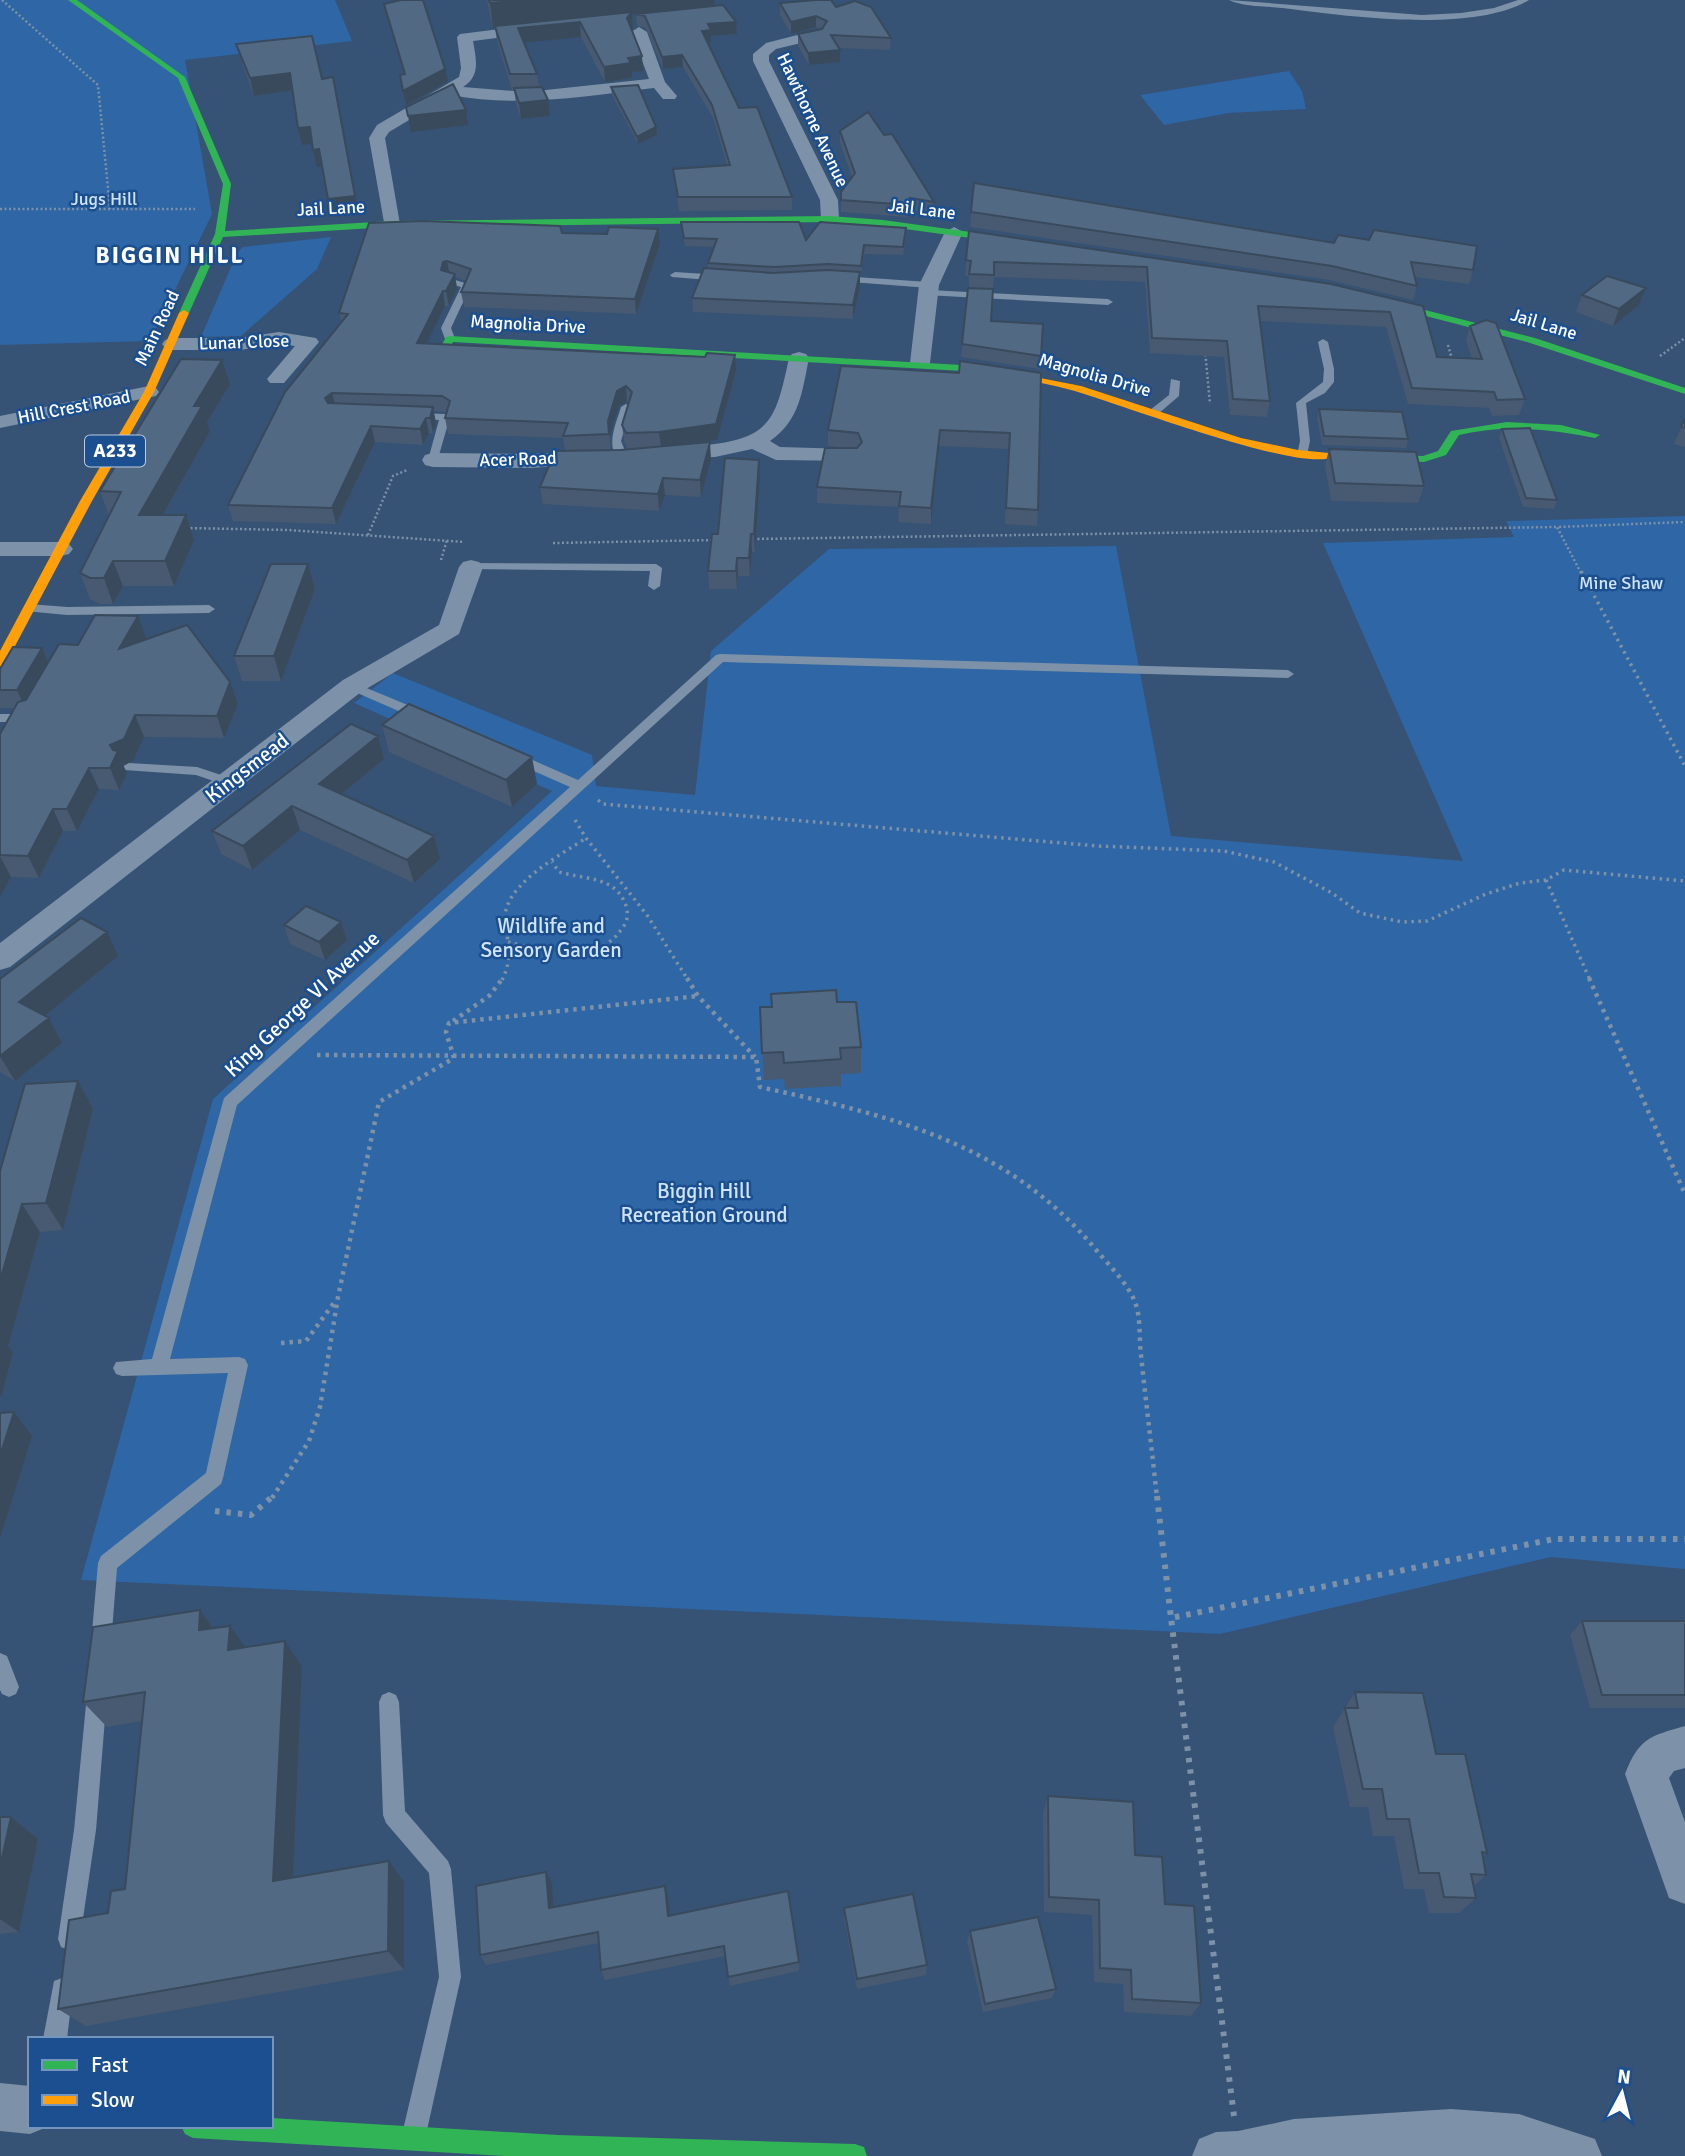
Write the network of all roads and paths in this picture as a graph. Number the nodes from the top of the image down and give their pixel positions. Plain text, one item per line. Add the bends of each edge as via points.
1 (2, 0) edge
2 (72, 0) edge
3 (1233, 0) edge
4 (1525, 0) edge
5 (640, 23) edge
6 (552, 27) edge
7 (817, 35) edge
8 (451, 90) junction
9 (0, 209) edge
10 (110, 209) junction
11 (226, 209) junction
12 (830, 219) junction
13 (391, 224) junction
14 (954, 232) junction
15 (220, 234) junction
16 (1035, 244) edge
17 (675, 275) dead end
18 (828, 278) edge
19 (737, 279) edge
20 (449, 281) edge
21 (928, 289) junction
22 (1352, 295) edge
23 (1108, 302) dead end
24 (1438, 314) junction
25 (1324, 342) dead end
26 (172, 344) junction
27 (447, 344) joint
28 (1205, 350) edge
29 (799, 358) junction
30 (920, 363) junction
31 (1454, 365) edge
32 (277, 379) dead end
33 (1175, 381) dead end
34 (1685, 391) edge
35 (149, 392) junction
36 (626, 407) edge
37 (1154, 412) junction
38 (404, 416) edge
39 (0, 422) edge
40 (1213, 432) junction
41 (1595, 435) dead end
42 (753, 441) junction
43 (1303, 454) junction
44 (849, 456) edge
45 (623, 458) junction
46 (433, 460) junction
47 (1685, 522) edge
48 (1557, 527) junction
49 (179, 528) edge
50 (368, 535) junction
51 (747, 539) edge
52 (719, 540) edge
53 (472, 542) dead end
54 (552, 543) dead end
55 (0, 549) edge
56 (61, 549) junction
57 (471, 567) joint
58 (654, 586) dead end
59 (29, 608) junction
60 (209, 609) dead end
61 (7, 658) edge
62 (1288, 674) dead end
63 (352, 686) junction
64 (35, 708) edge
65 (0, 718) edge
66 (440, 724) edge
67 (503, 752) edge
68 (1685, 766) edge
69 (130, 767) dead end
70 (228, 782) junction
71 (578, 785) junction
72 (586, 838) junction
73 (552, 862) junction
74 (1546, 880) junction
75 (1685, 881) edge
76 (508, 943) junction
77 (0, 959) edge
78 (698, 996) junction
79 (449, 1023) junction
80 (279, 1055) junction
81 (756, 1057) junction
82 (454, 1058) junction
83 (1685, 1194) edge
84 (338, 1297) junction
85 (281, 1343) dead end
86 (159, 1367) junction
87 (122, 1368) dead end
88 (179, 1508) junction
89 (1685, 1539) edge
90 (1171, 1618) junction
91 (0, 1663) edge
92 (9, 1687) dead end
93 (389, 1702) dead end
94 (1685, 1747) edge
95 (1685, 1882) edge
96 (55, 2037) edge
97 (0, 2107) edge
98 (28, 2110) edge
99 (188, 2133) edge
100 (412, 2140) junction
101 (1453, 2145) edge
102 (557, 2152) edge
103 (1238, 2155) edge
104 (855, 2156) edge
105 (1216, 2156) edge
106 (1578, 2156) edge

1 - 10 path via 99,85
2 - 11 street, Main Road / A233 via 181,77 228,184
3 - 4 lane via 1412,16 1461,15 1509,8
5 - 8 street via 664,89 515,97
6 - 8 street via 465,37 469,74
7 - 12 street, Hawthorne Avenue via 771,46 761,54 761,61 830,200
8 - 13 street via 388,124 377,138
9 - 10 path
10 - 11 path
11 - 15 street, Main Road / A233
12 - 13 street, Jail Lane
12 - 14 street, Jail Lane
13 - 15 street, Jail Lane
14 - 16 street, Jail Lane
14 - 21 street
15 - 26 street, Main Road / A233
17 - 19 lane
18 - 21 lane
20 - 27 lane via 466,285 446,328
21 - 23 lane
21 - 30 street
22 - 24 street, Jail Lane
24 - 31 path
24 - 34 street, Jail Lane via 1637,372
25 - 43 lane via 1330,380 1325,389 1301,403
26 - 32 street, Lunar Close via 240,344 279,338 309,342
26 - 35 street, Main Road / A233
27 - 29 street, Magnolia Drive
28 - 40 path
29 - 30 street, Magnolia Drive
29 - 42 street, Acer Road via 785,415 773,430
30 - 37 street, Magnolia Drive via 1025,375
33 - 37 lane via 1174,396
35 - 39 street, Hill Crest Road
35 - 56 street, Main Road / A233
36 - 45 lane via 617,441
37 - 40 street, Magnolia Drive
38 - 46 lane via 445,417
40 - 43 street, Magnolia Drive
41 - 43 street, Magnolia Drive via 1482,426 1455,433 1447,451 1424,459
42 - 44 street via 776,453
42 - 45 street, Acer Road via 713,451
45 - 46 street, Acer Road
46 - 50 path via 393,476
47 - 48 path
48 - 51 path
48 - 68 path
49 - 50 path
50 - 53 path
52 - 54 path
55 - 56 street
56 - 59 street, Main Road / A233
57 - 58 lane via 656,568
57 - 63 street, Kingsmead via 450,629
59 - 60 lane
59 - 61 street, Main Road / A233
62 - 71 lane, King George VI Avenue via 720,658
63 - 66 lane
63 - 70 street, Kingsmead
64 - 65 lane via 29,719
67 - 71 lane
69 - 70 lane via 197,771
70 - 77 street, Kingsmead
71 - 72 path via 575,822
71 - 74 path via 603,804 1098,846 1224,851 1274,862 1360,913 1402,922 1427,921 1508,886
71 - 80 lane, King George VI Avenue
72 - 73 path
72 - 78 path via 647,915
73 - 76 path via 509,900 503,918
73 - 76 path via 559,872 610,885 621,895 627,919 620,932 592,951 573,954
74 - 75 path via 1564,870
74 - 83 path
76 - 79 path via 511,958 499,982 482,1003
78 - 79 path
78 - 81 path
79 - 82 path via 446,1032
80 - 82 path
80 - 86 lane, King George VI Avenue via 230,1102
81 - 82 path
81 - 90 path via 760,1087 854,1107 993,1161 1045,1198 1108,1261 1135,1302
82 - 84 path via 379,1102
84 - 85 path via 306,1341
84 - 88 path via 320,1407 309,1441 270,1502 251,1515
86 - 87 lane
86 - 88 lane via 239,1365 214,1478
88 - 96 lane via 108,1563 85,1830
89 - 90 path via 1554,1539
90 - 103 path
91 - 92 lane
93 - 100 lane via 394,1815 440,1869 450,1977
94 - 95 street via 1661,1754 1646,1774
97 - 98 street
99 - 100 street
100 - 102 street
101 - 103 street via 1294,2143
101 - 106 street via 1519,2137
102 - 104 street
103 - 105 street

